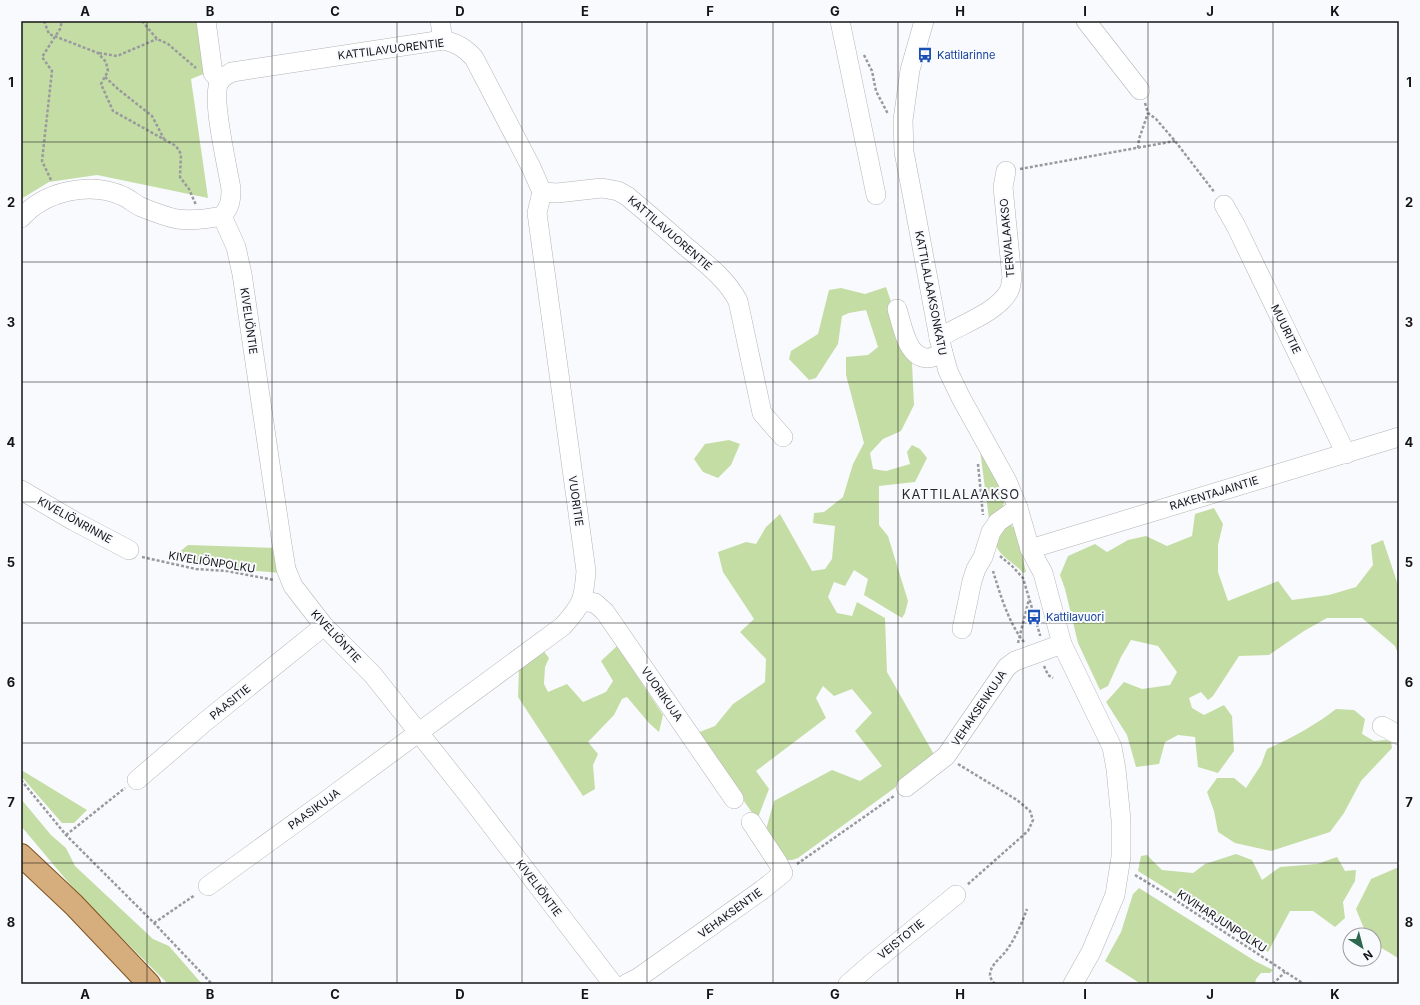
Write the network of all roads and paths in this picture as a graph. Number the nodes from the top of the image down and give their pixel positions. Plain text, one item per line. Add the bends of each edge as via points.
1 (44, 21) edge
2 (62, 21) edge
3 (142, 21) edge
4 (206, 21) edge
5 (440, 21) edge
6 (840, 21) edge
7 (924, 21) edge
8 (1086, 21) edge
9 (56, 36) junction
10 (157, 39) junction
11 (443, 40) junction
12 (98, 53) junction
13 (105, 77) junction
14 (217, 77) junction
15 (1140, 90) joint
16 (1148, 113) junction
17 (165, 140) junction
18 (1175, 141) junction
19 (1138, 148) junction
20 (1006, 171) joint
21 (542, 192) junction
22 (58, 195) junction
23 (876, 195) dead end
24 (1224, 205) joint
25 (222, 216) junction
26 (21, 218) edge
27 (202, 220) junction
28 (897, 309) dead end
29 (941, 346) junction
30 (783, 437) dead end
31 (1399, 437) edge
32 (1346, 454) junction
33 (978, 459) dead end
34 (21, 490) edge
35 (1018, 508) junction
36 (983, 518) dead end
37 (988, 544) junction
38 (1030, 549) junction
39 (129, 550) joint
40 (993, 569) dead end
41 (293, 586) junction
42 (1029, 598) junction
43 (582, 601) junction
44 (324, 626) junction
45 (962, 629) dead end
46 (1020, 637) junction
47 (1047, 647) junction
48 (1015, 661) junction
49 (1053, 678) dead end
50 (1382, 726) dead end
51 (419, 732) junction
52 (1399, 735) edge
53 (946, 756) junction
54 (21, 780) edge
55 (137, 780) joint
56 (906, 787) joint
57 (734, 799) dead end
58 (751, 822) dead end
59 (66, 835) junction
60 (21, 838) edge
61 (21, 854) edge
62 (783, 873) junction
63 (1130, 873) dead end
64 (208, 886) joint
65 (956, 895) joint
66 (74, 905) junction
67 (1027, 909) dead end
68 (154, 923) junction
69 (1285, 972) junction
70 (149, 984) edge
71 (212, 984) edge
72 (613, 984) edge
73 (626, 984) edge
74 (848, 984) edge
75 (995, 984) edge
76 (1074, 984) edge
77 (1273, 984) edge
78 (1304, 984) edge

1 - 9 path via 48,34
2 - 9 path
3 - 10 path
4 - 14 street
5 - 11 street
6 - 23 street
7 - 29 street, KATTILALAAKSONKATU via 910,70 903,120 904,146
8 - 15 street
9 - 12 path
9 - 22 path via 42,57 52,72 42,161
10 - 12 path via 117,56
10 - 14 path via 168,44 198,70
11 - 14 street, KATTILAVUORENTIE via 232,72
11 - 21 street, KATTILAVUORENTIE via 459,45 474,58 532,167
12 - 13 path via 106,62 108,71
13 - 17 path via 152,116
13 - 17 path via 101,84 113,111
14 - 25 street via 217,107 231,189 231,202
15 - 16 path
16 - 18 path
16 - 19 path
17 - 27 path via 176,146 181,154 180,177 189,189
18 - 19 path
18 - 24 path
19 - 20 path
20 - 29 street, TERVALAAKSO via 1003,187 1012,278 1010,290 996,305 968,323 953,329
21 - 30 street, KATTILAVUORENTIE via 602,188 618,191 725,281 738,301 762,413
21 - 43 street, VUORITIE via 537,213 586,571
22 - 26 street via 36,204
22 - 27 street via 77,189 98,190 122,196 141,207 176,219
24 - 32 street, MUURITIE
25 - 27 street
25 - 41 street, KIVELIÖNTIE via 236,247 240,267 280,538 286,569
28 - 29 street, TERVALAAKSO via 909,347 919,356 927,358
29 - 35 street, KATTILALAAKSONKATU via 960,398 1007,482
31 - 32 street, RAKENTAJAINTIE
32 - 38 street, RAKENTAJAINTIE
33 - 36 path
34 - 39 street, KIVELIÖNRINNE
35 - 37 street via 994,526
35 - 38 street, KATTILALAAKSONKATU
37 - 42 path via 1023,578
37 - 45 street via 972,581
38 - 47 street, KATTILALAAKSONKATU via 1030,576
39 - 41 path, KIVELIÖNPOLKU via 144,558 227,571
40 - 46 path via 1006,609
41 - 44 street, KIVELIÖNTIE
42 - 46 path
42 - 47 path via 1040,634
43 - 51 street, VUORITIE via 563,626
43 - 57 street, VUORIKUJA via 595,603 605,612
44 - 51 street, KIVELIÖNTIE via 373,675
44 - 55 street, PAASITIE
46 - 47 path via 1027,646
46 - 48 path
47 - 48 street, VEHAKSENKUJA
47 - 49 path via 1048,675
47 - 76 street, KATTILALAAKSONKATU via 1062,673 1102,726 1112,747 1121,820 1121,857 1116,895
48 - 53 street, VEHAKSENKUJA via 1007,667
50 - 52 street
51 - 64 street, PAASIKUJA
51 - 72 street, KIVELIÖNTIE
53 - 56 street, VEHAKSENKUJA
53 - 65 path via 1017,800 1030,811 1033,820 1028,831
54 - 59 path
55 - 59 path
56 - 62 path
58 - 62 street
59 - 68 path
60 - 66 main road
61 - 66 main road
62 - 73 street, VEHAKSENTIE via 638,978
63 - 69 path, KIVIHARJUNPOLKU
64 - 68 path
65 - 74 street, VEISTOTIE
66 - 70 main road
67 - 75 path via 1007,950 993,966 990,974
68 - 71 path
69 - 77 path
69 - 78 path, KIVIHARJUNPOLKU

